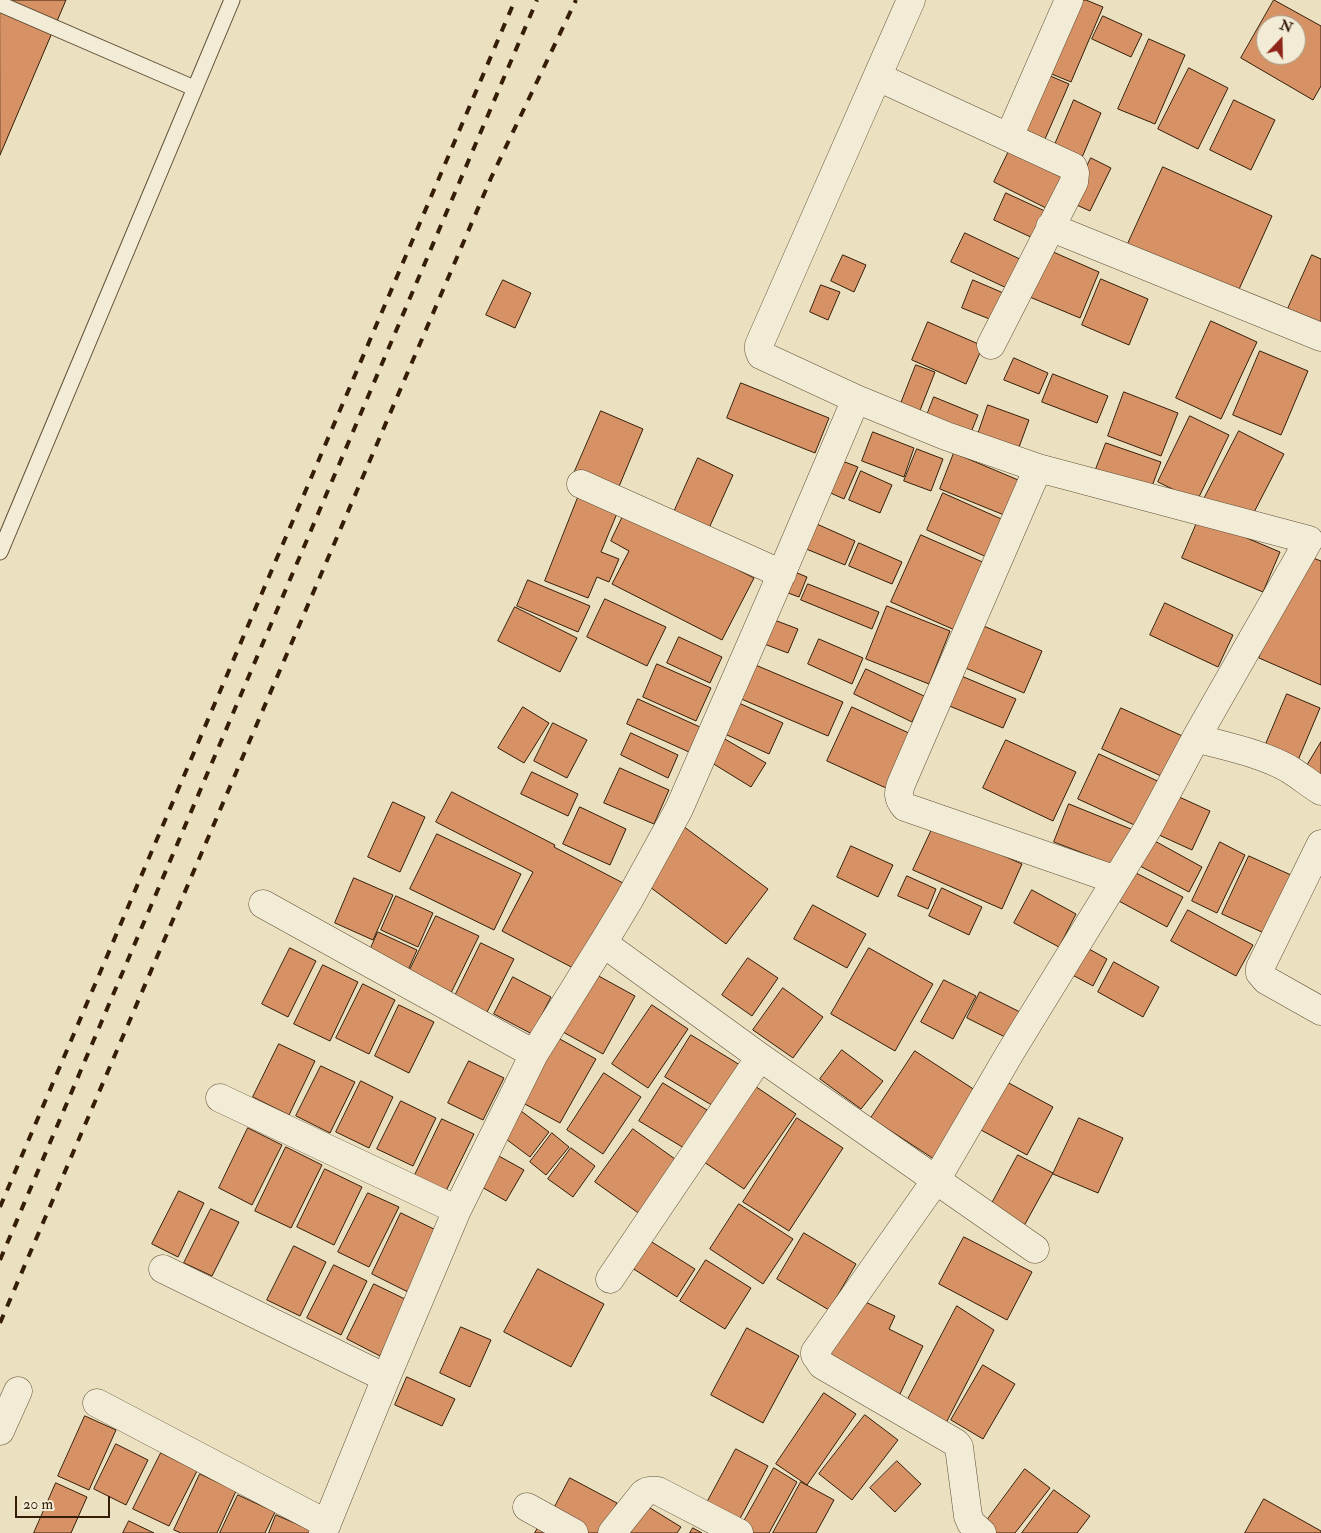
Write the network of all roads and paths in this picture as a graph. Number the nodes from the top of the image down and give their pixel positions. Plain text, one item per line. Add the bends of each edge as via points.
1 (232, 0) edge
2 (911, 0) edge
3 (1069, 0) edge
4 (0, 4) edge
5 (878, 77) junction
6 (194, 88) junction
7 (1009, 137) junction
8 (1050, 227) junction
9 (1321, 338) edge
10 (991, 345) dead end
11 (856, 399) junction
12 (1038, 468) junction
13 (581, 484) dead end
14 (1317, 536) edge
15 (0, 552) edge
16 (782, 574) junction
17 (1196, 738) junction
18 (1321, 791) edge
19 (1321, 844) edge
20 (1116, 880) junction
21 (263, 904) dead end
22 (603, 943) junction
23 (1321, 1011) edge
24 (534, 1054) junction
25 (760, 1057) junction
26 (220, 1098) dead end
27 (936, 1180) junction
28 (457, 1210) junction
29 (1035, 1249) dead end
30 (163, 1268) dead end
31 (610, 1279) dead end
32 (386, 1378) junction
33 (18, 1391) dead end
34 (97, 1403) dead end
35 (0, 1431) edge
36 (527, 1507) dead end
37 (969, 1527) edge
38 (325, 1528) edge
39 (574, 1533) edge
40 (612, 1533) edge
41 (739, 1533) edge

1 - 6 lane
2 - 5 street
3 - 7 street
4 - 6 lane
5 - 7 street
5 - 11 street via 758,350 764,358
6 - 15 lane
7 - 8 street via 1073,167 1074,182
8 - 9 street
8 - 10 street
11 - 12 street via 946,436
11 - 16 street
12 - 14 street
12 - 20 street via 898,794 905,807
13 - 16 street
14 - 17 street
16 - 22 street via 679,809
17 - 18 street via 1272,761
17 - 20 street
19 - 23 street via 1260,968 1266,980
20 - 27 street
21 - 24 street
22 - 24 street
22 - 25 street
24 - 28 street
25 - 27 street
25 - 31 street
26 - 28 street
27 - 29 street
27 - 37 street via 815,1355 822,1365 956,1443
28 - 32 street
30 - 32 street
32 - 38 street
33 - 35 street
34 - 38 street
36 - 39 street
40 - 41 street via 643,1494 652,1490

